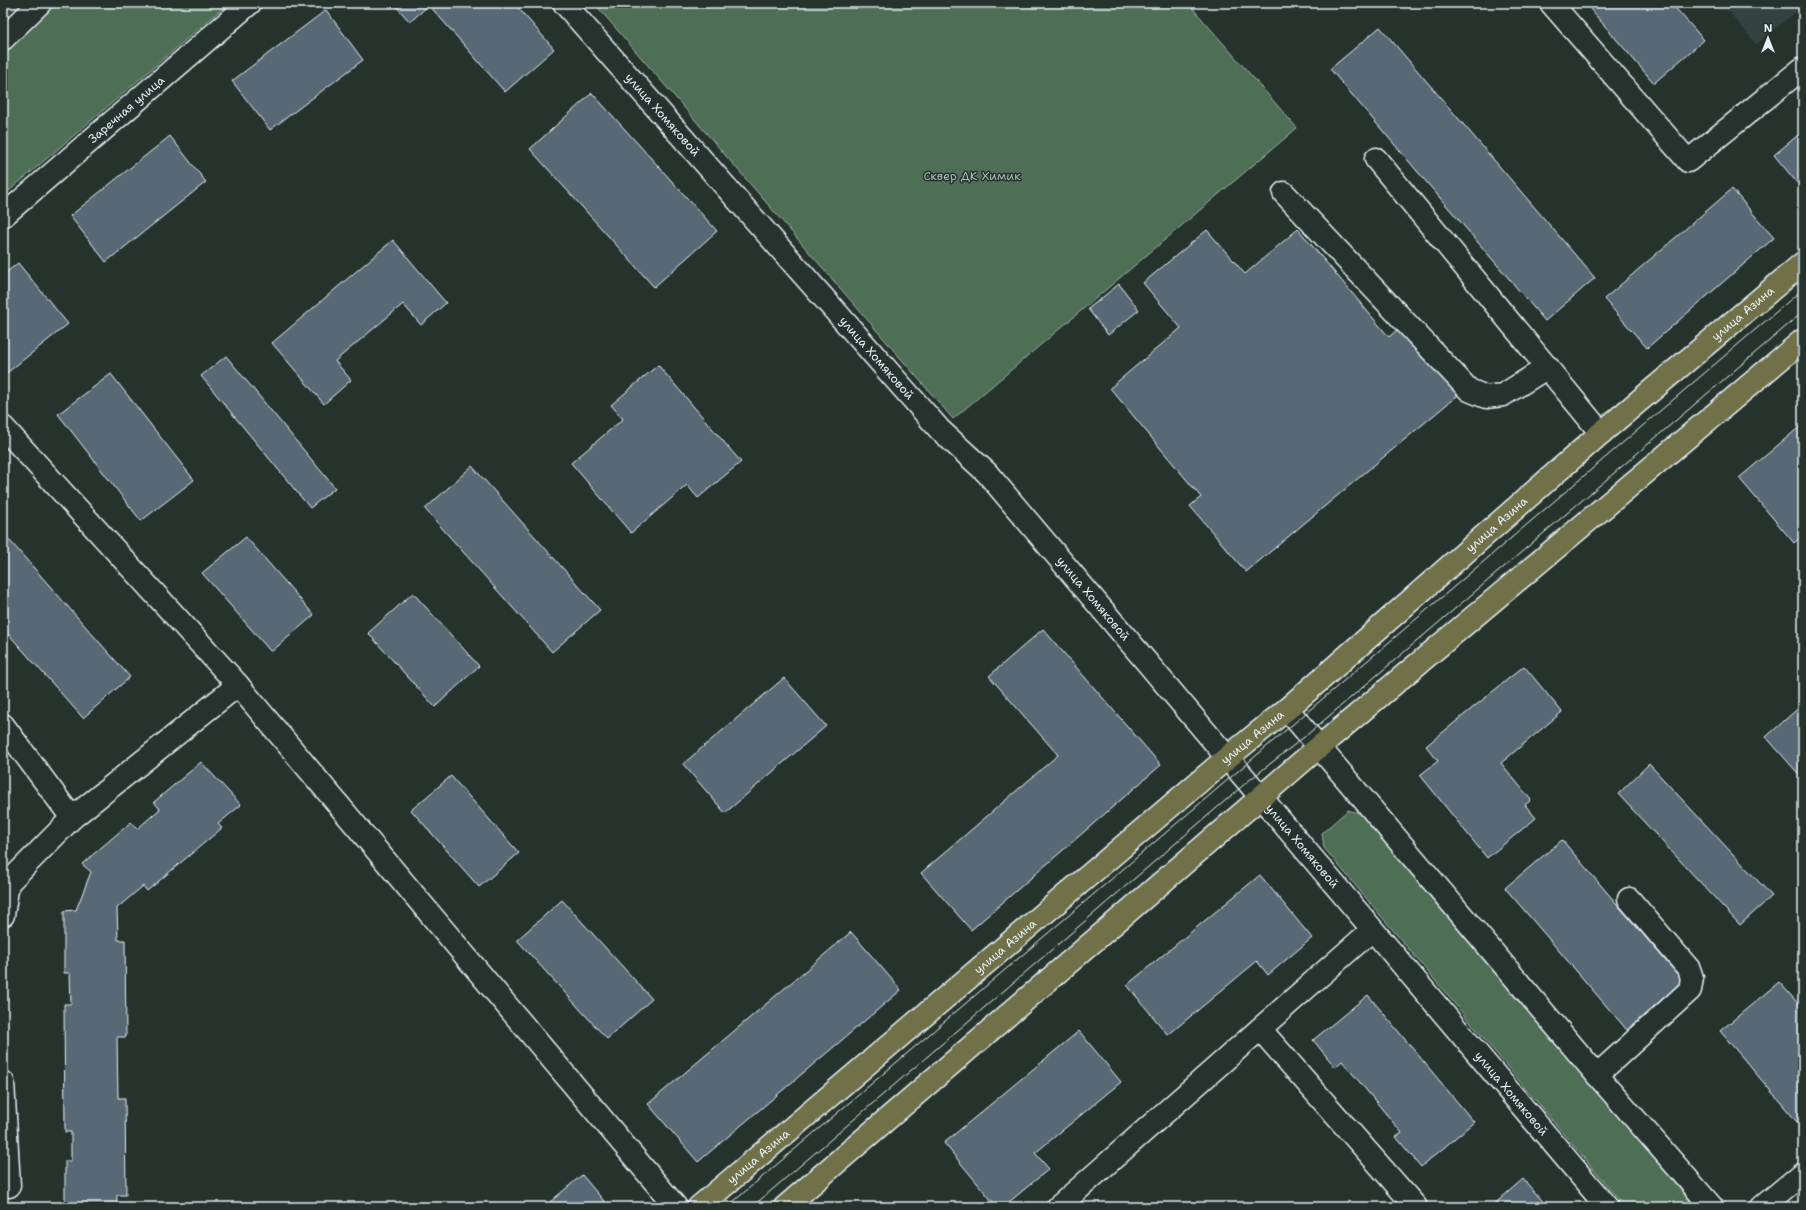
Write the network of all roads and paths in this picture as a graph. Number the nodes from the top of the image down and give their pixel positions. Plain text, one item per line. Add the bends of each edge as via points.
1 (40, 3) edge
2 (250, 3) edge
3 (564, 3) edge
4 (1551, 3) edge
5 (3, 40) edge
6 (1803, 68) edge
7 (1376, 159) dead end
8 (1284, 193) dead end
9 (3, 216) edge
10 (1803, 263) edge
11 (1803, 340) edge
12 (1548, 367) junction
13 (3, 427) edge
14 (1601, 433) junction
15 (238, 685) junction
16 (1287, 709) junction
17 (3, 726) edge
18 (1319, 747) junction
19 (1227, 758) junction
20 (1260, 798) junction
21 (72, 818) junction
22 (1629, 899) dead end
23 (3, 915) edge
24 (1372, 930) junction
25 (1260, 1029) junction
26 (1597, 1075) junction
27 (3, 1082) edge
28 (1803, 1173) edge
29 (9, 1186) dead end
30 (676, 1207) edge
31 (699, 1207) edge
32 (785, 1207) edge
33 (1058, 1207) edge
34 (1416, 1207) edge
35 (1607, 1207) edge
36 (1712, 1207) edge
37 (1762, 1207) edge

1 - 5 street
2 - 9 street, Заречная улица
3 - 19 street, улица Хомяковой via 940,430 987,473
4 - 6 street via 1688,161
7 - 12 street
8 - 12 street via 1469,390 1486,397 1502,395
10 - 14 main road, улица Азина
11 - 18 main road
12 - 14 street
13 - 15 street
14 - 16 main road, улица Азина
15 - 21 street
15 - 30 street
16 - 18 street
16 - 19 main road, улица Азина
17 - 21 street
18 - 20 main road
18 - 26 street
19 - 20 street, улица Хомяковой
19 - 31 main road, улица Азина
20 - 24 street, улица Хомяковой
20 - 32 main road
21 - 23 street via 8,883
22 - 26 street via 1689,968 1692,978 1690,990
24 - 25 street
24 - 35 street, улица Хомяковой
25 - 33 street
25 - 34 street
26 - 36 street
27 - 29 street
28 - 37 street

